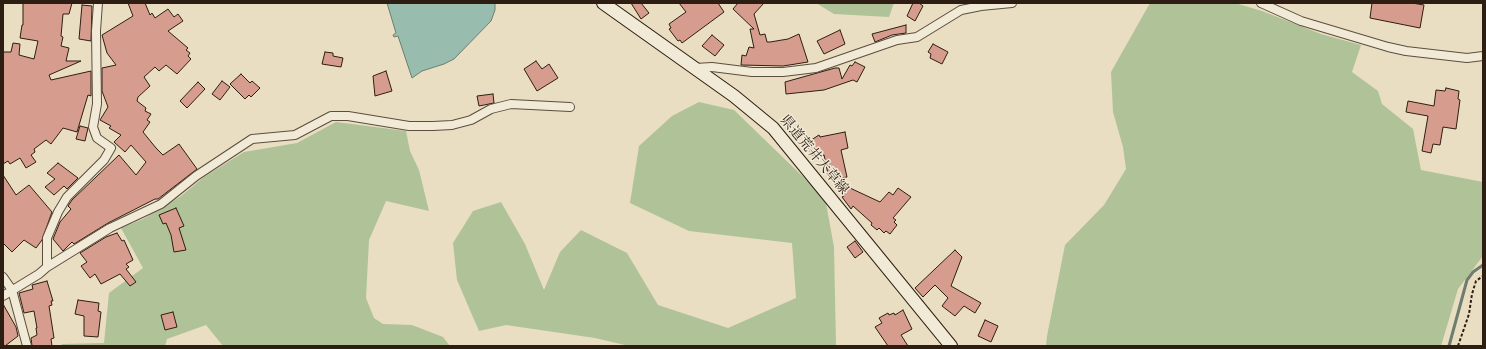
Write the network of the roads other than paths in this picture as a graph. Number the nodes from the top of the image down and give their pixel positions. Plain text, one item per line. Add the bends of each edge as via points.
1 (98, 3) edge
2 (603, 3) edge
3 (1012, 3) edge
4 (1262, 3) edge
5 (1483, 56) edge
6 (695, 68) junction
7 (570, 107) dead end
8 (47, 266) junction
9 (3, 277) edge
10 (12, 290) junction
11 (3, 296) edge
12 (27, 346) edge
13 (951, 346) edge

1 - 8 street via 97,104 93,127 97,138 111,148 104,160 67,196 58,212 47,238
2 - 6 main road, 県道荒井大草線
3 - 6 street via 961,10 917,37 897,40 816,68 752,72 712,66
4 - 5 street via 1301,21 1388,47 1467,58
6 - 13 main road, 県道荒井大草線 via 773,128
7 - 8 street via 511,104 491,109 472,120 433,126 409,126 348,116 331,116 295,135 252,139 196,176 161,204 110,228
8 - 10 street via 39,274
9 - 10 street
10 - 11 street
10 - 12 street

